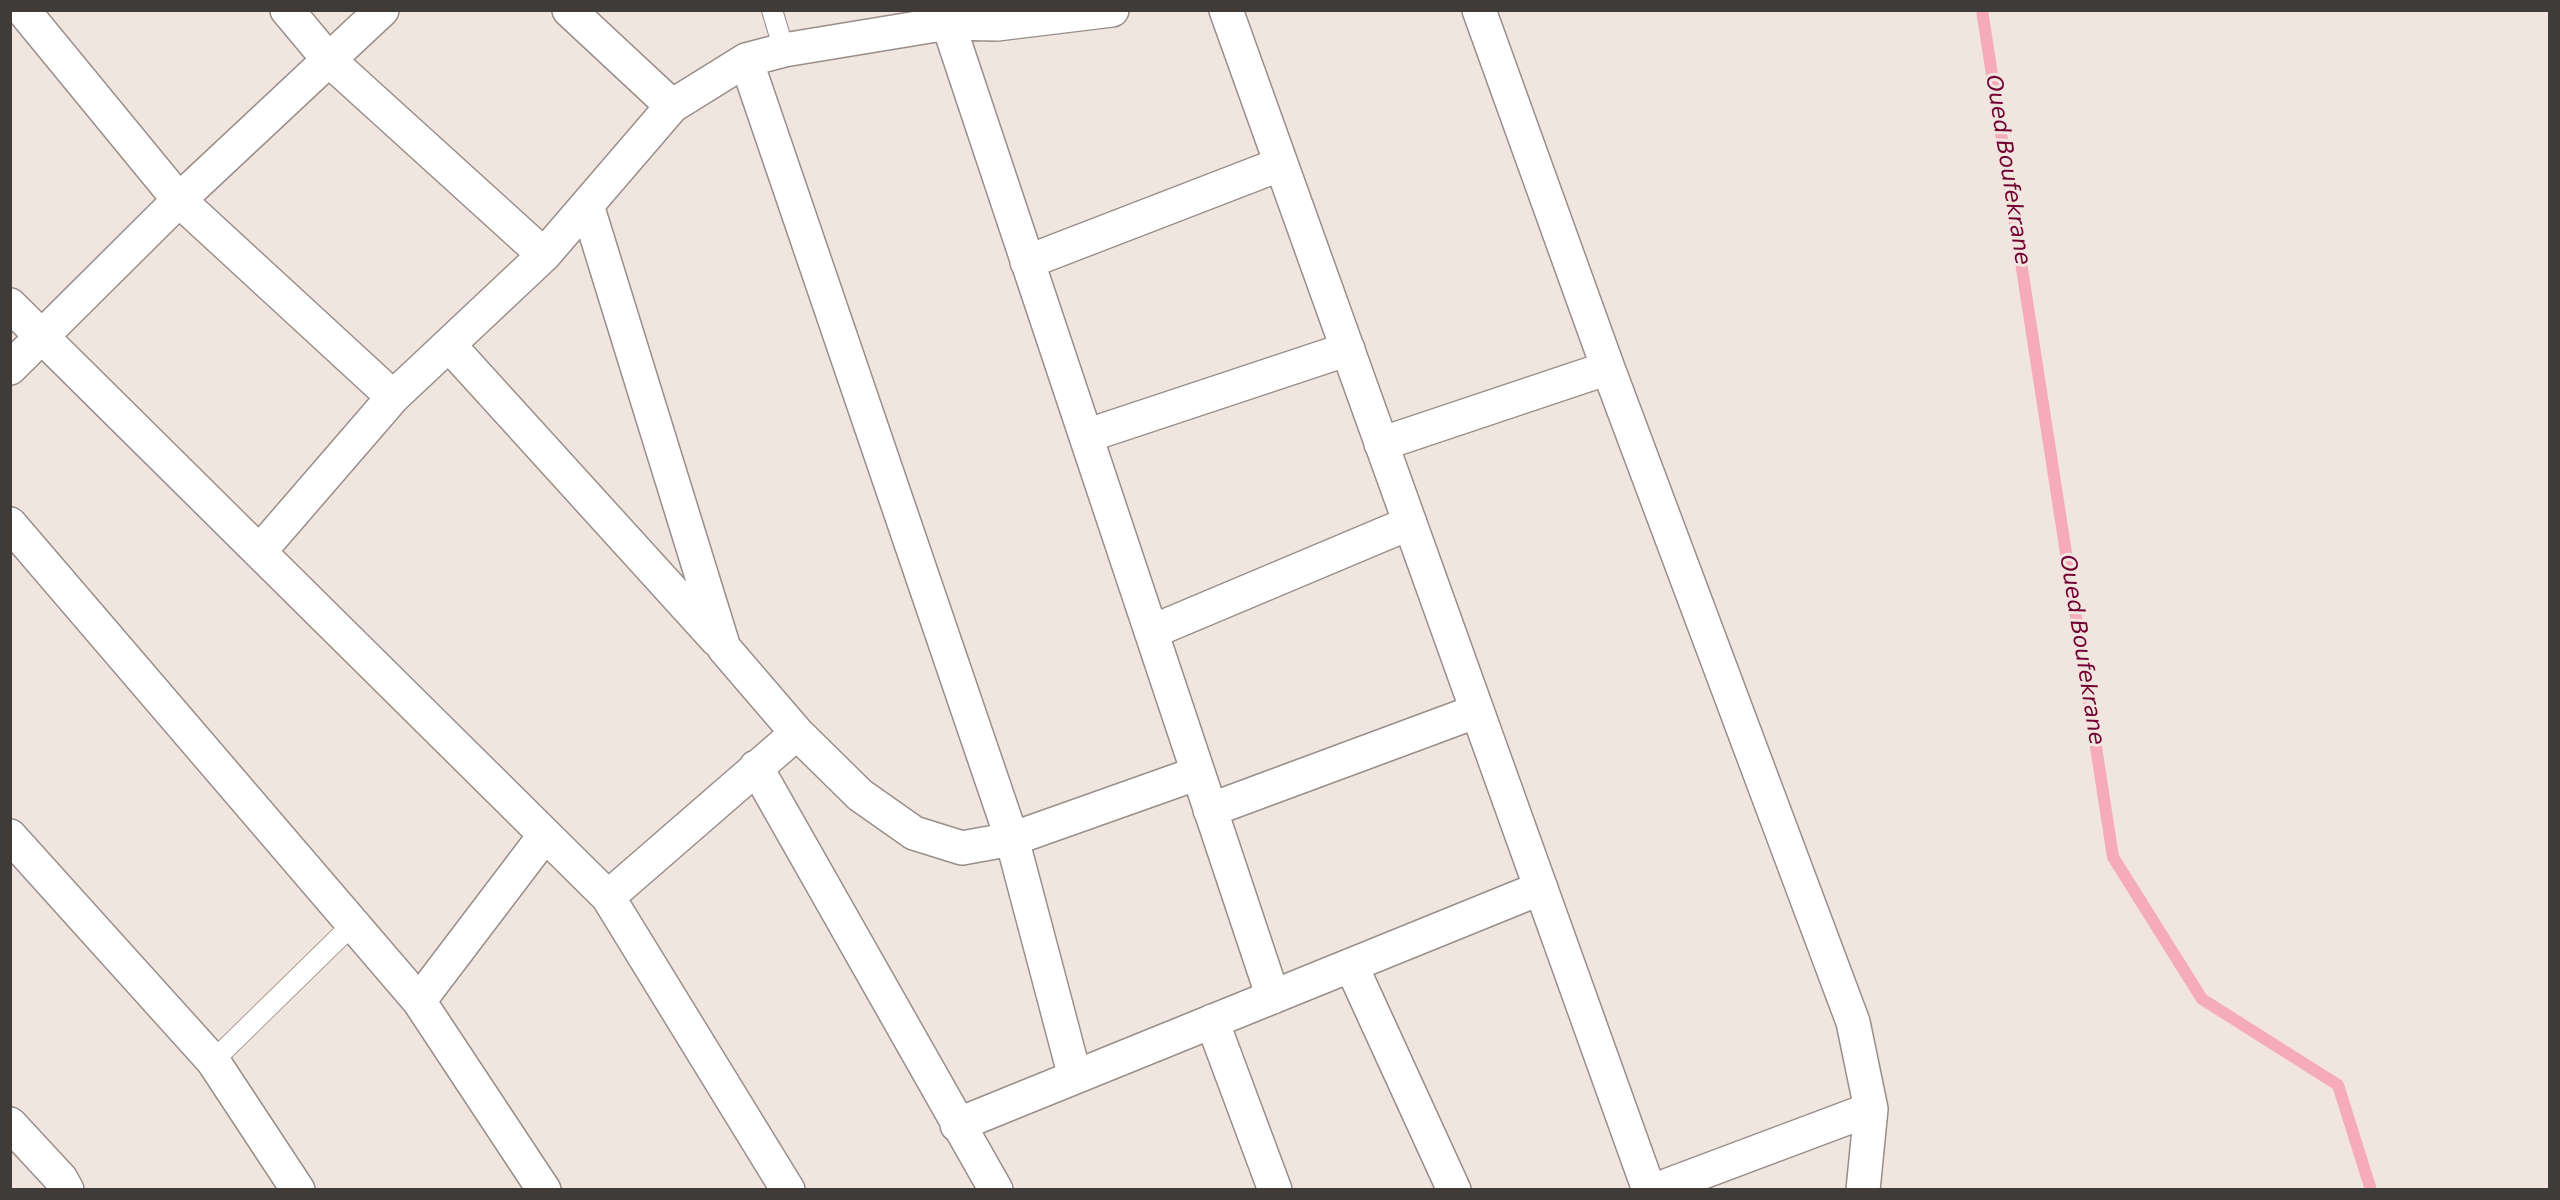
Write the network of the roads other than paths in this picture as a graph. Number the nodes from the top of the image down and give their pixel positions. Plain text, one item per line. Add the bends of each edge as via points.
1 (23, 10) edge
2 (287, 10) edge
3 (382, 10) edge
4 (569, 10) edge
5 (772, 10) edge
6 (1112, 10) edge
7 (1226, 10) edge
8 (1479, 10) edge
9 (995, 17) edge
10 (948, 23) junction
11 (784, 50) junction
12 (328, 59) junction
13 (746, 60) junction
14 (672, 106) junction
15 (1281, 164) junction
16 (179, 200) junction
17 (587, 205) junction
18 (544, 255) junction
19 (1027, 262) junction
20 (10, 305) edge
21 (44, 338) junction
22 (449, 345) junction
23 (1348, 349) junction
24 (10, 368) edge
25 (1608, 368) junction
26 (393, 397) junction
27 (1086, 436) junction
28 (1381, 444) junction
29 (1410, 523) junction
30 (10, 524) edge
31 (260, 551) junction
32 (1151, 632) junction
33 (724, 648) junction
34 (1477, 711) junction
35 (798, 733) junction
36 (756, 768) junction
37 (1198, 773) junction
38 (1210, 810) junction
39 (545, 835) junction
40 (10, 836) edge
41 (1012, 839) junction
42 (1541, 888) junction
43 (608, 897) junction
44 (354, 923) junction
45 (1351, 965) junction
46 (1273, 997) junction
47 (419, 1001) junction
48 (1212, 1021) junction
49 (213, 1061) junction
50 (1075, 1077) junction
51 (1871, 1109) junction
52 (10, 1124) edge
53 (957, 1125) junction
54 (67, 1190) edge
55 (298, 1190) edge
56 (544, 1190) edge
57 (788, 1190) edge
58 (996, 1190) edge
59 (1275, 1190) edge
60 (1454, 1190) edge
61 (1649, 1190) edge
62 (1655, 1190) edge
63 (1863, 1190) edge

1 - 16 street
2 - 12 street
3 - 12 street
4 - 14 street
5 - 11 lane
6 - 9 street
7 - 15 street
8 - 25 street
9 - 10 street
10 - 11 street
10 - 19 street
11 - 13 street
12 - 16 street
12 - 18 street
13 - 14 street
13 - 41 street
14 - 17 street
15 - 19 street
15 - 23 street
16 - 21 street
16 - 26 street
17 - 18 street
17 - 33 street
18 - 22 street
19 - 27 street
20 - 21 street
21 - 24 street
21 - 31 street
22 - 26 street
22 - 33 street
23 - 27 street
23 - 28 street
25 - 28 street
25 - 51 street via 1853,1022
26 - 31 street
27 - 32 street
28 - 29 street
29 - 32 street
29 - 34 street
30 - 44 street
31 - 39 street
32 - 37 street
33 - 35 street
34 - 38 street
34 - 42 street
35 - 36 street
35 - 41 street via 860,795 914,833 962,848
36 - 43 street
36 - 53 street
37 - 38 street
37 - 41 street
38 - 46 street
39 - 43 street
39 - 47 street
40 - 49 street
41 - 50 street
42 - 45 street
42 - 61 street
43 - 57 street
44 - 47 street
44 - 49 lane
45 - 46 street
45 - 60 street
46 - 48 street
47 - 56 street
48 - 50 street
48 - 59 street
49 - 55 street
50 - 53 street
51 - 62 street
51 - 63 street
52 - 54 street
53 - 58 street

